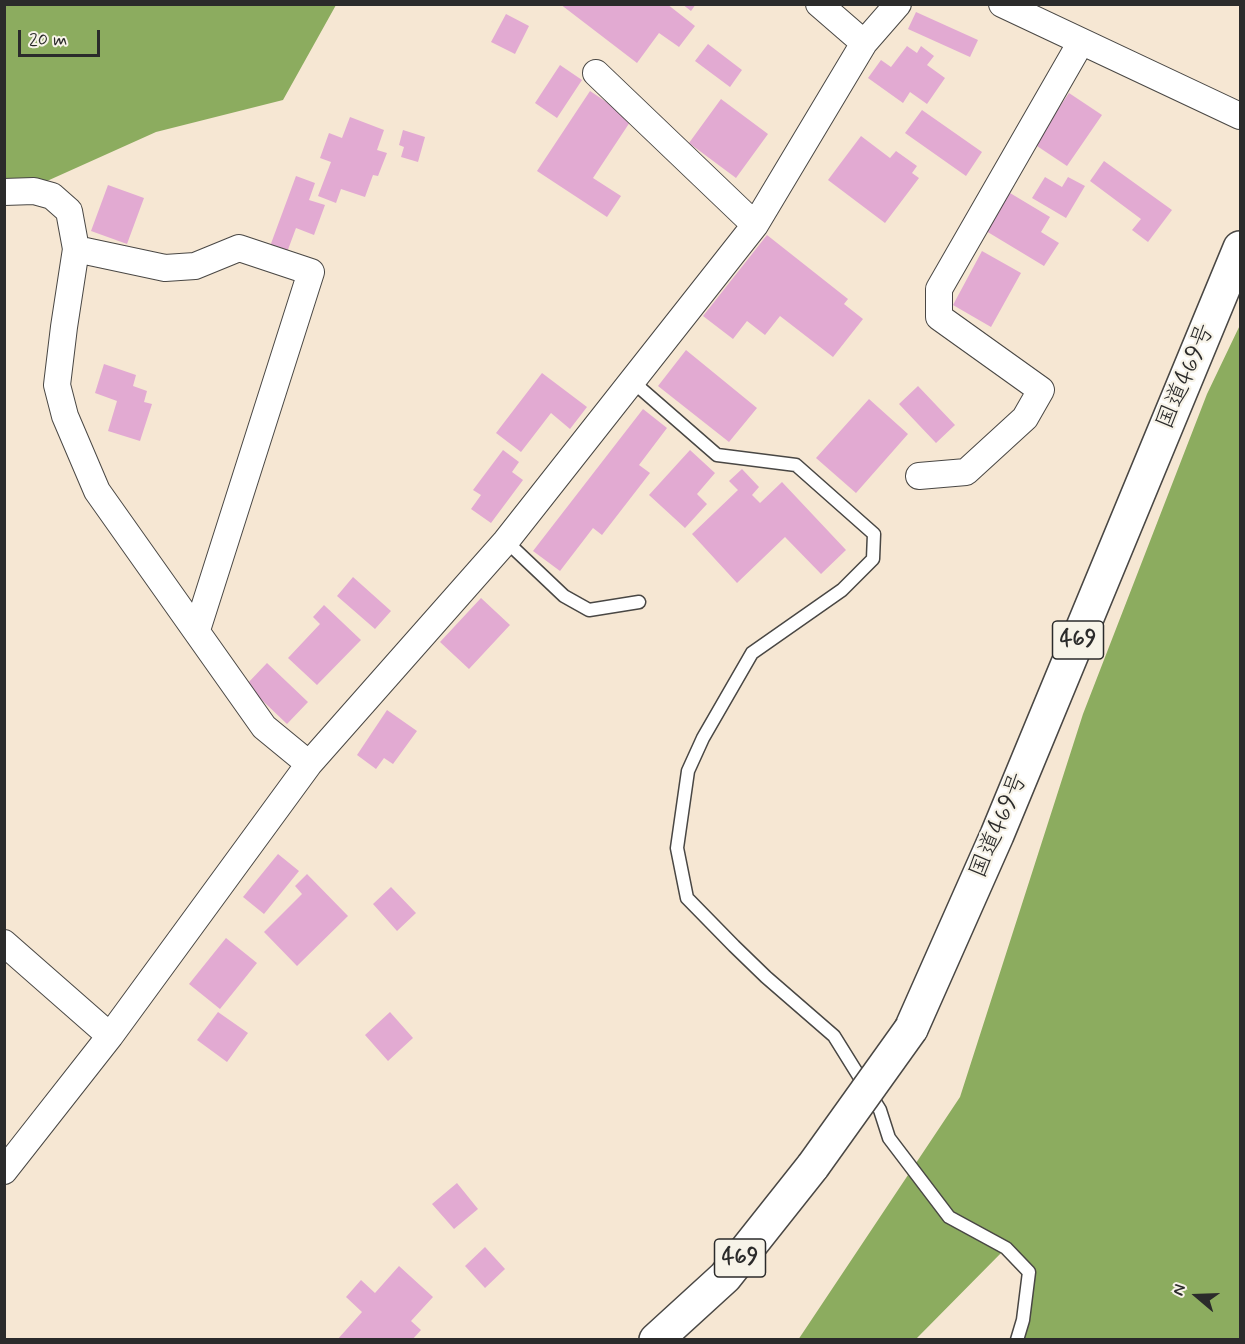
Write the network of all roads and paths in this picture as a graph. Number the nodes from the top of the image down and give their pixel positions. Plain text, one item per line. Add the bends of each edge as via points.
1 (819, 4) edge
2 (898, 4) edge
3 (1002, 4) edge
4 (1081, 42) junction
5 (864, 43) junction
6 (596, 73) dead end
7 (1240, 116) edge
8 (4, 192) edge
9 (755, 225) junction
10 (1240, 248) edge
11 (76, 249) junction
12 (632, 381) junction
13 (919, 476) dead end
14 (506, 541) junction
15 (639, 602) dead end
16 (197, 630) junction
17 (309, 764) junction
18 (4, 943) edge
19 (110, 1036) junction
20 (4, 1171) edge
21 (656, 1340) edge
22 (1017, 1340) edge

1 - 5 street
2 - 5 street
3 - 4 street
4 - 7 street
4 - 13 street via 939,289 939,317 1041,390 1025,418 966,472
5 - 9 street
6 - 9 street
8 - 11 street via 34,191 52,196 69,211
9 - 12 street
10 - 21 highway, 国道469号 / 469, bridge via 997,835 911,1029 813,1166 725,1277
11 - 16 street via 57,385 65,416 97,490
11 - 16 street via 165,268 195,266 239,248 311,272
12 - 14 street
12 - 22 lane via 717,455 796,465 874,534 873,559 842,590 752,653 688,771 677,848 687,897 766,977 834,1036 880,1110 889,1138 949,1217 1006,1248 1029,1272
14 - 15 lane via 564,596 589,610
14 - 17 street
16 - 17 street via 264,727
17 - 19 street
18 - 19 street
19 - 20 street

